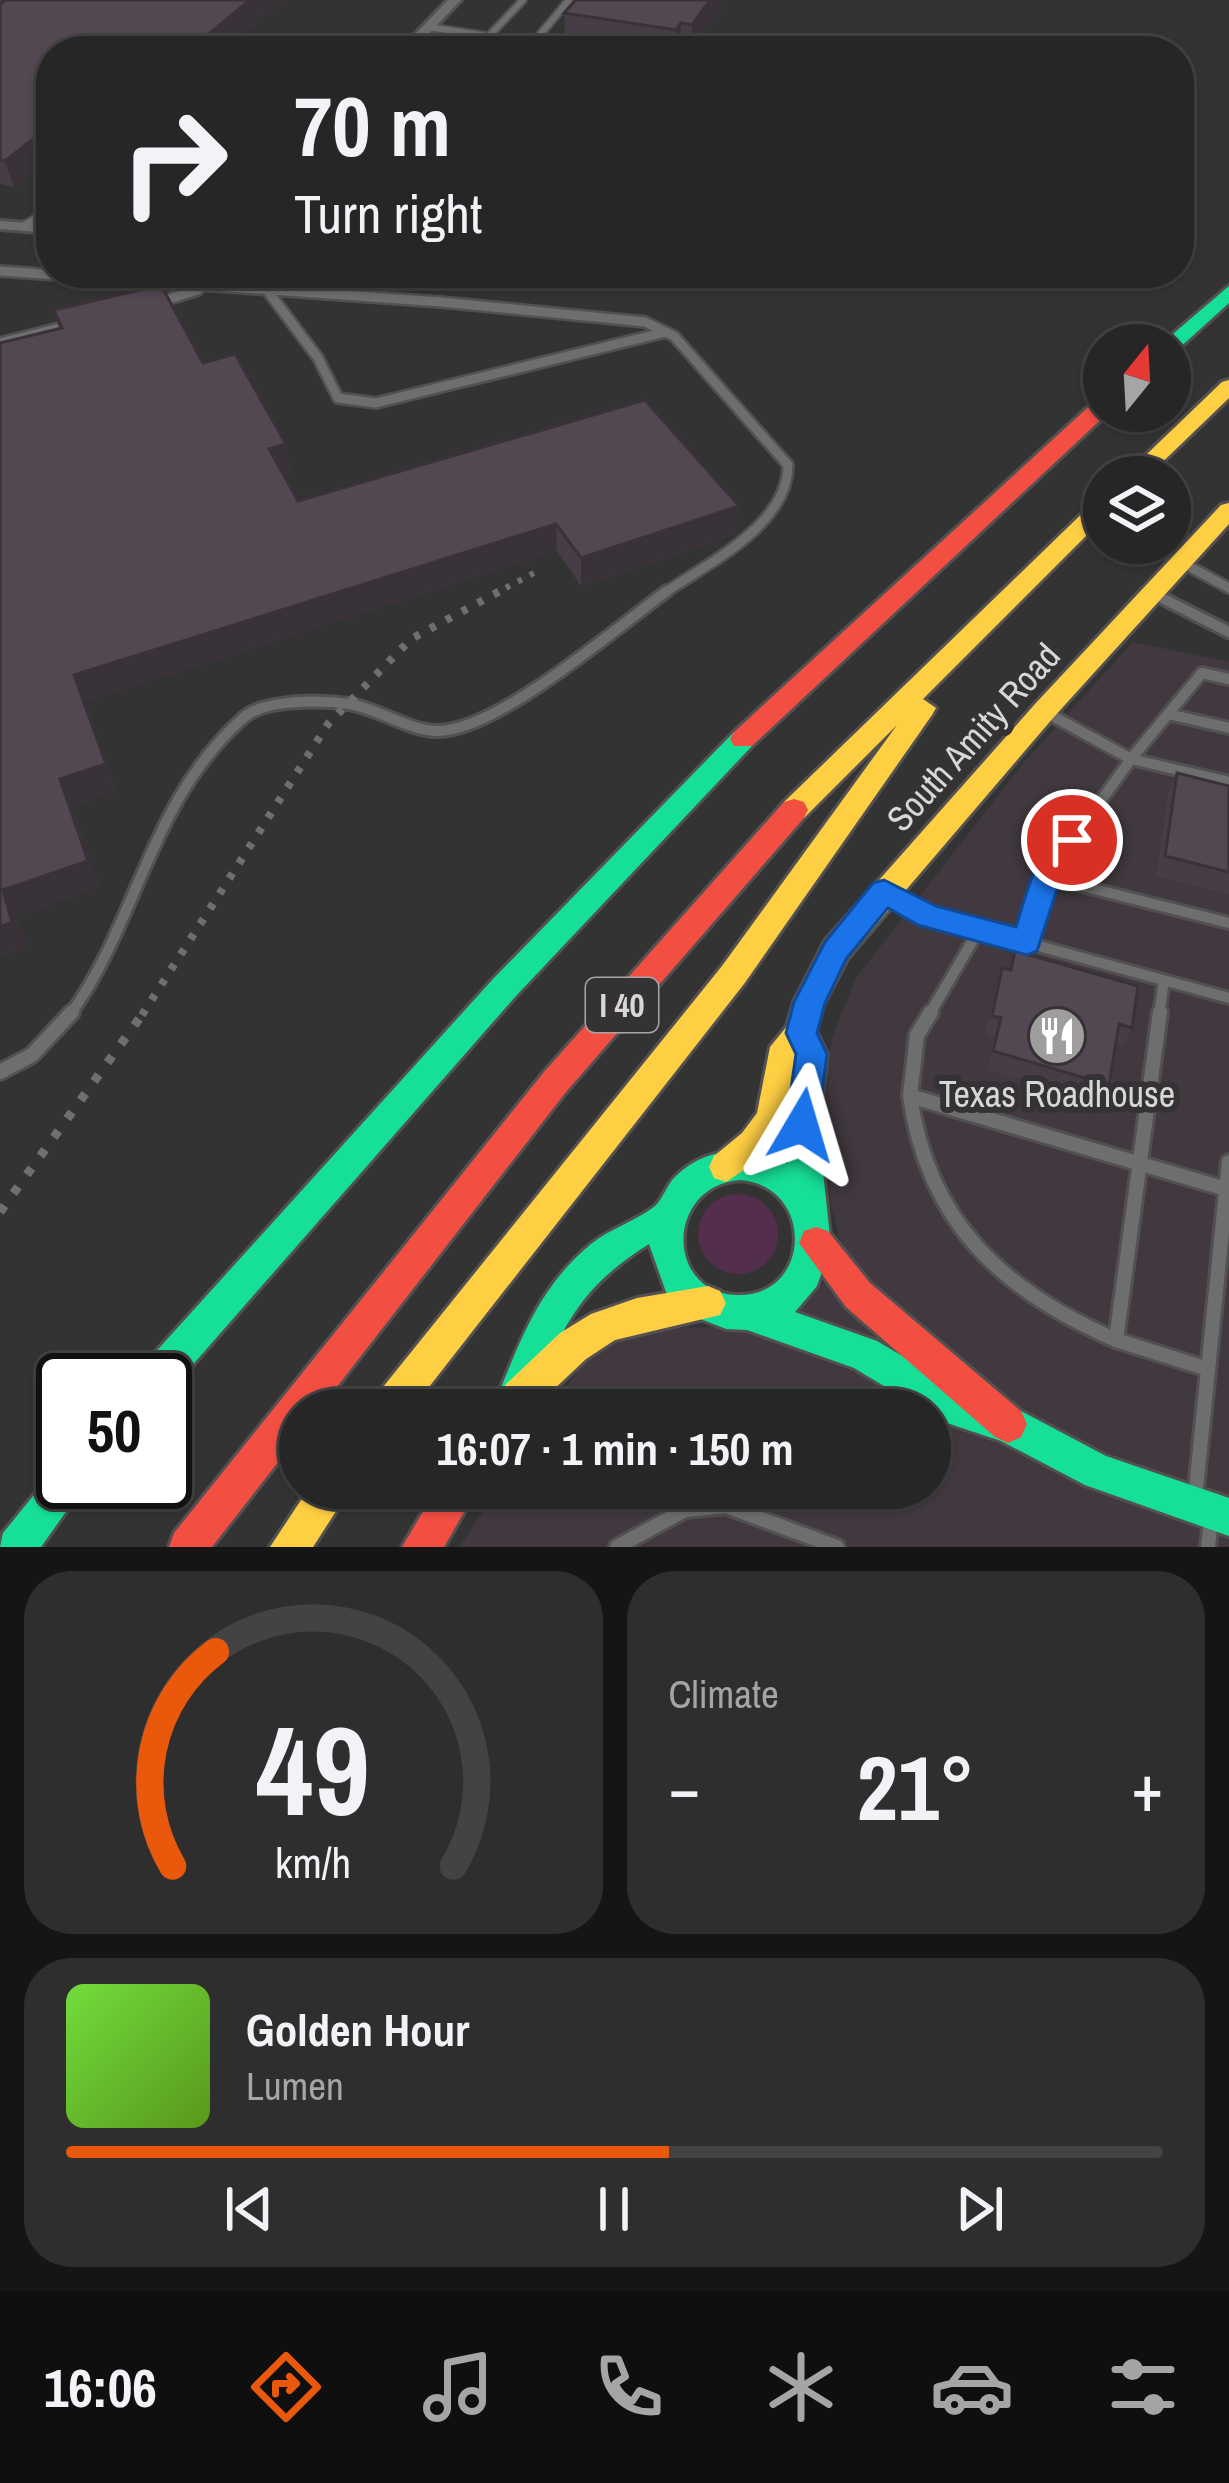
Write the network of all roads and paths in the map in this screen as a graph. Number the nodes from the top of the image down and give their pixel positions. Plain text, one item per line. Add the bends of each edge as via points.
1 (455, 0) edge
2 (523, 0) edge
3 (569, 0) edge
4 (428, 27) junction
5 (419, 36) edge
6 (489, 36) joint
7 (539, 36) edge
8 (36, 218) edge
9 (0, 226) edge
10 (21, 227) junction
11 (36, 228) edge
12 (0, 271) edge
13 (36, 274) edge
14 (204, 288) edge
15 (227, 288) edge
16 (267, 290) junction
17 (1229, 292) edge
18 (142, 307) edge
19 (81, 322) edge
20 (1191, 327) edge
21 (666, 332) junction
22 (0, 344) edge
23 (1229, 386) edge
24 (1083, 424) edge
25 (1155, 456) edge
26 (1229, 511) edge
27 (1083, 525) edge
28 (1191, 551) edge
29 (1179, 564) edge
30 (1185, 564) edge
31 (1229, 588) edge
32 (1151, 592) junction
33 (989, 614) junction
34 (1229, 632) edge
35 (1229, 679) edge
36 (1044, 711) junction
37 (1168, 714) junction
38 (1229, 728) edge
39 (1132, 759) junction
40 (1229, 782) edge
41 (1046, 877) junction
42 (884, 892) junction
43 (1229, 923) edge
44 (979, 930) junction
45 (1027, 943) junction
46 (1164, 980) junction
47 (1229, 998) edge
48 (801, 1033) junction
49 (0, 1072) edge
50 (910, 1096) junction
51 (1229, 1162) edge
52 (1140, 1164) junction
53 (726, 1167) junction
54 (1226, 1189) edge
55 (808, 1209) junction
56 (666, 1218) junction
57 (816, 1243) junction
58 (708, 1303) junction
59 (746, 1312) junction
60 (1116, 1340) junction
61 (179, 1353) edge
62 (1208, 1369) junction
63 (405, 1389) edge
64 (518, 1389) edge
65 (534, 1389) edge
66 (1008, 1424) junction
67 (46, 1509) edge
68 (317, 1509) edge
69 (445, 1509) edge
70 (1212, 1510) edge
71 (16, 1547) edge
72 (188, 1547) edge
73 (289, 1547) edge
74 (421, 1547) edge
75 (617, 1547) edge
76 (837, 1547) edge
77 (1208, 1547) edge

1 - 4 street
2 - 6 lane
3 - 7 lane
4 - 5 street
4 - 6 lane
8 - 10 lane
9 - 10 street
10 - 11 street
12 - 13 lane
14 - 18 lane
15 - 16 lane
16 - 21 lane via 611,316
16 - 21 lane via 319,358 338,398 352,403
17 - 20 main road
19 - 22 lane
21 - 49 lane via 788,465 765,521 495,715 436,731 348,704 247,713 167,813 108,947 57,1036 27,1063
23 - 25 main road
24 - 61 main road, I 40 via 833,652 624,859
26 - 28 main road, South Amity Road
27 - 33 main road, I 40
29 - 32 main road, South Amity Road
30 - 31 lane
32 - 34 lane
32 - 36 main road, South Amity Road
33 - 63 main road via 733,975
33 - 72 main road, I 40 via 778,826 555,1082
35 - 37 lane via 1202,673
36 - 39 lane
36 - 42 main road, South Amity Road
37 - 38 lane
37 - 39 lane
39 - 40 lane
39 - 41 lane
41 - 43 lane
41 - 45 lane
42 - 44 lane
42 - 48 main road, South Amity Road via 836,950
44 - 45 lane
44 - 50 lane via 917,1035
45 - 46 lane
46 - 47 lane
46 - 52 lane
48 - 53 main road, South Amity Road via 786,1047 765,1131
48 - 55 main road, South Amity Road via 812,1054 802,1125
50 - 52 lane
50 - 60 lane via 924,1161 982,1254 1061,1316
51 - 54 lane
52 - 54 lane
52 - 60 lane
53 - 55 main road via 764,1172
53 - 56 main road via 688,1184
54 - 62 lane
55 - 57 main road
56 - 58 main road via 667,1257
56 - 64 main road via 616,1239 586,1271
57 - 59 main road via 813,1264 788,1298
57 - 66 main road via 853,1295 975,1387
58 - 59 main road
58 - 65 main road via 619,1316 573,1346
59 - 66 main road via 830,1339 957,1409
60 - 62 lane
62 - 70 lane
66 - 70 main road via 1098,1472
67 - 71 main road
68 - 73 main road
69 - 74 main road
70 - 77 lane
75 - 76 lane via 685,1510 726,1506

